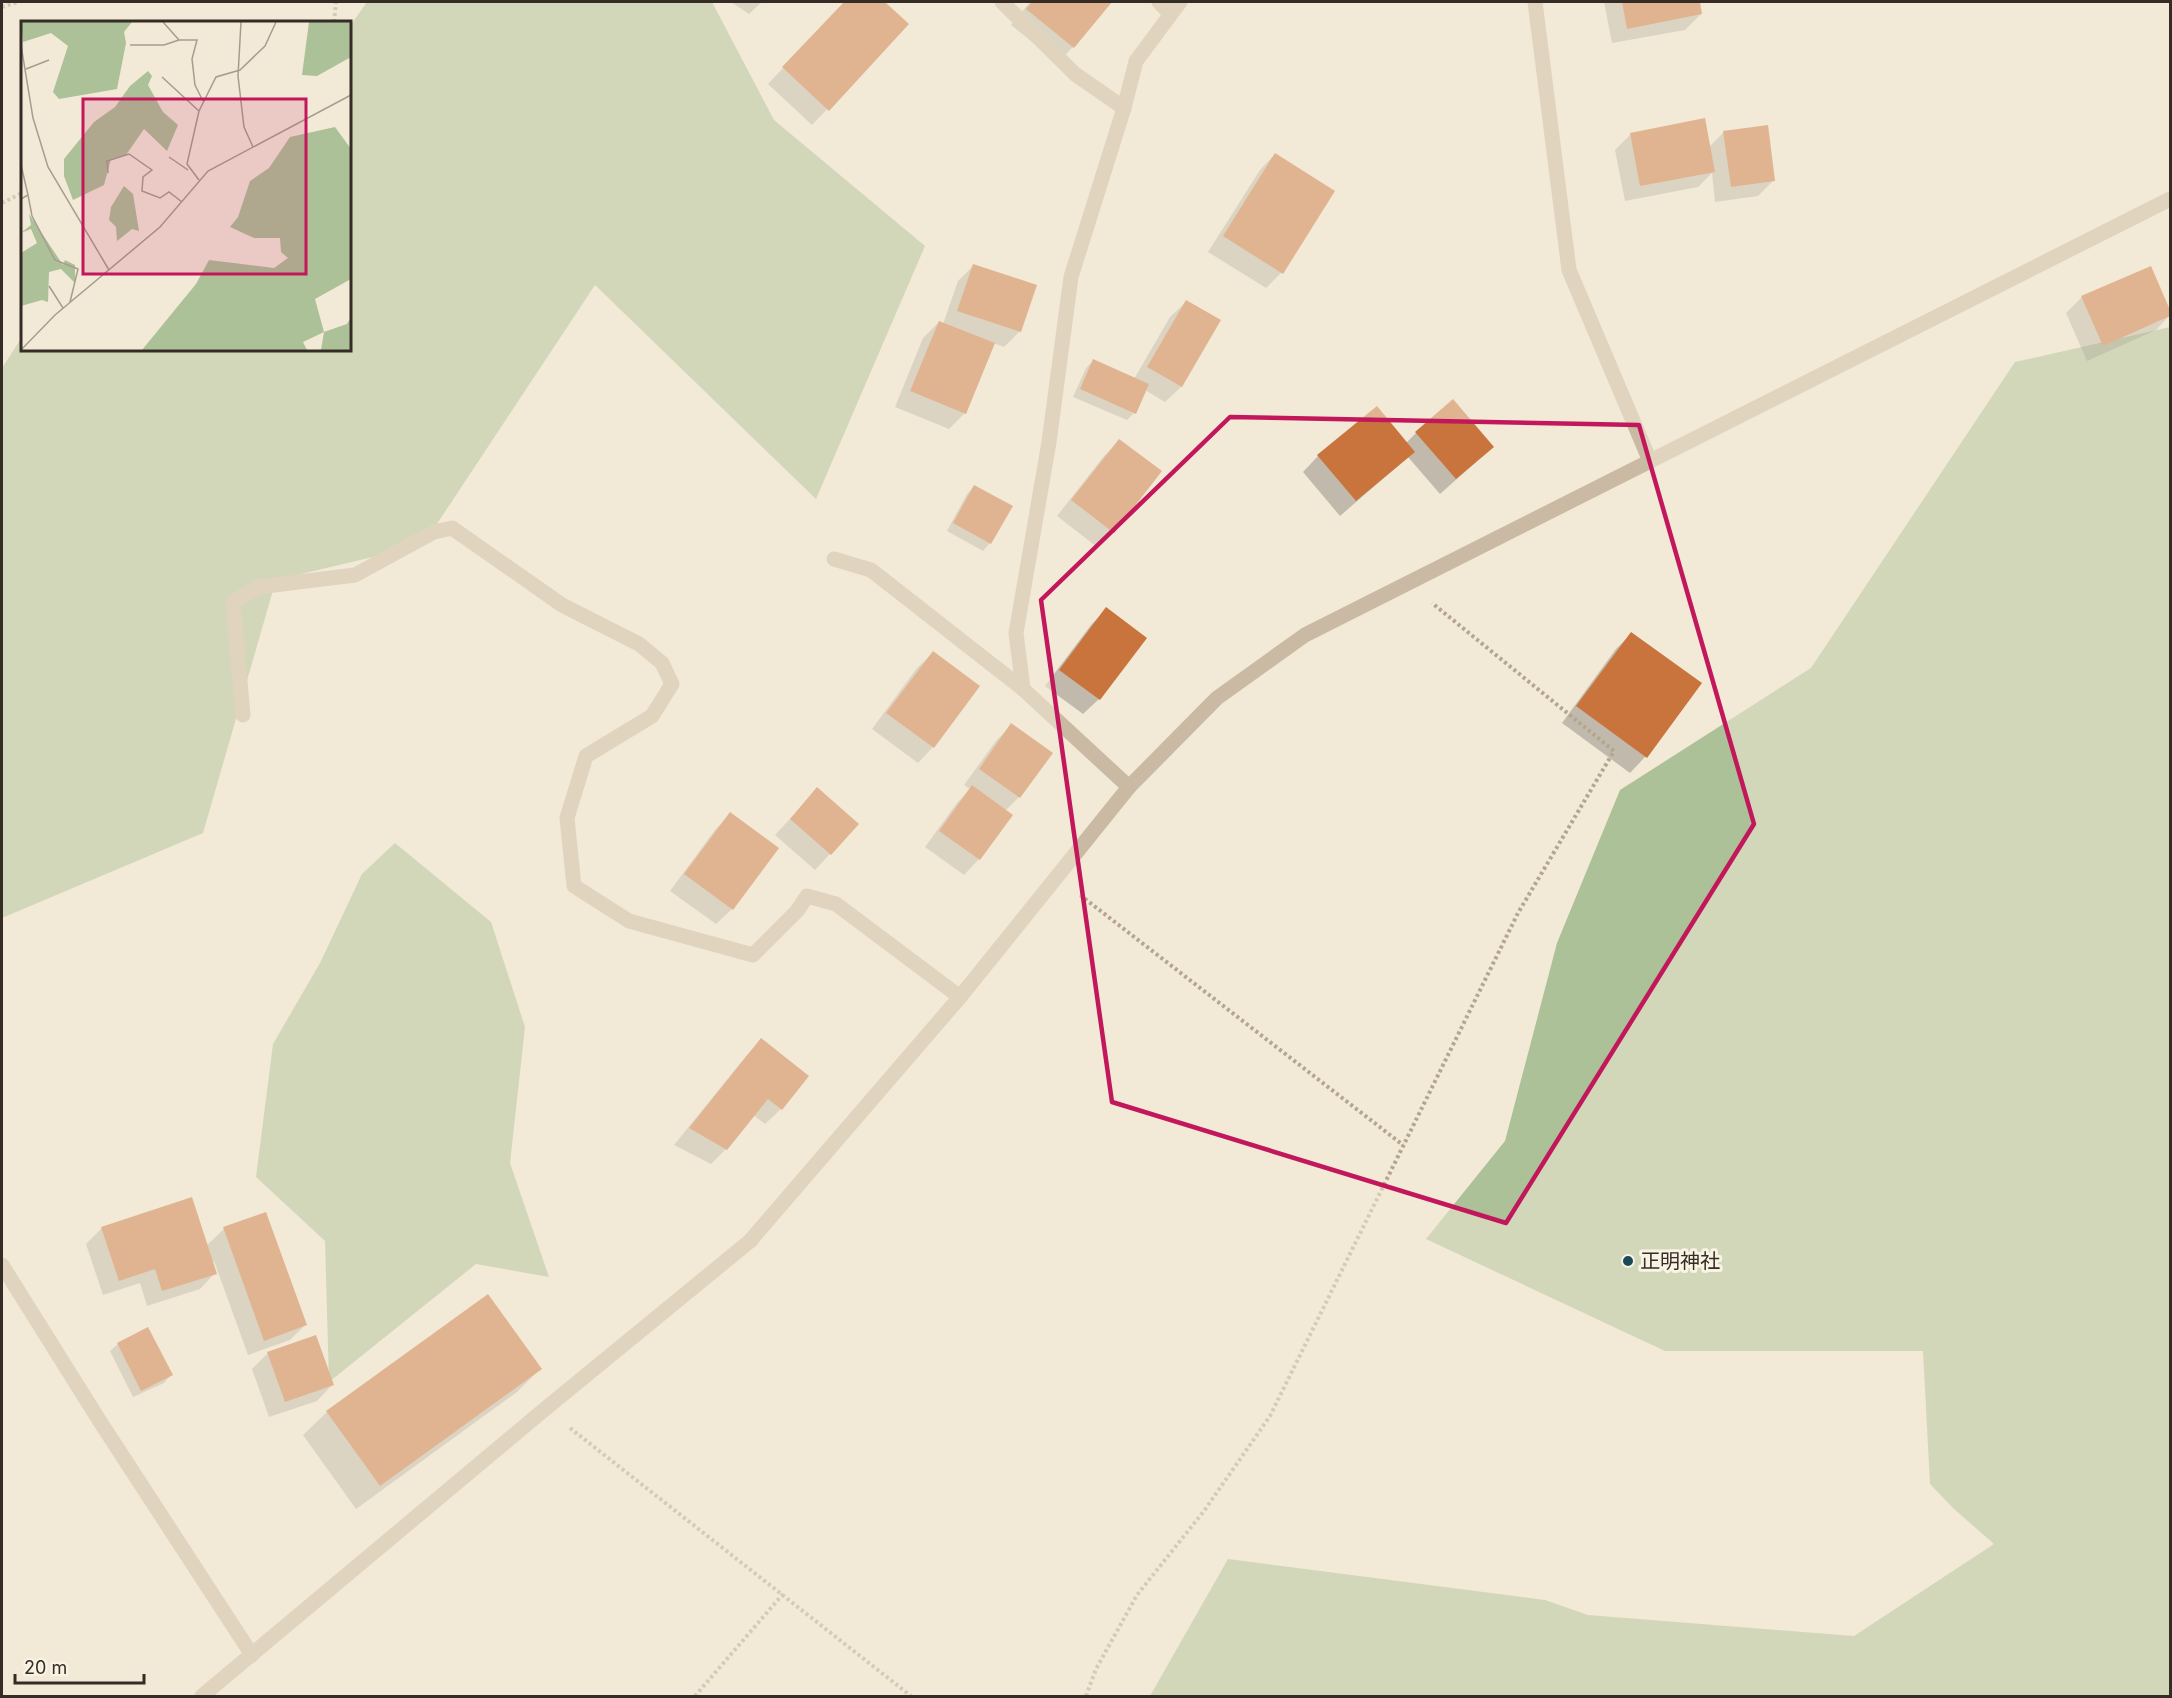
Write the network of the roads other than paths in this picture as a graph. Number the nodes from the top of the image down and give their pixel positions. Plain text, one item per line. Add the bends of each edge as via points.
1 (1002, 2) edge
2 (1159, 2) edge
3 (1180, 2) edge
4 (1535, 2) edge
5 (1170, 15) junction
6 (1124, 108) junction
7 (2170, 199) edge
8 (1650, 461) junction
9 (834, 559) dead end
10 (1023, 688) junction
11 (243, 715) dead end
12 (1129, 787) junction
13 (960, 998) junction
14 (2, 1265) edge
15 (252, 1655) junction
16 (202, 1696) edge

1 - 6 street via 1075,74
2 - 5 street
3 - 5 street
4 - 8 street via 1569,270
5 - 6 street via 1136,61
6 - 10 street via 1071,277 1049,442 1016,633
7 - 8 street
8 - 12 street via 1305,635 1217,698
9 - 10 street via 872,570
10 - 12 street
11 - 13 street via 233,602 258,588 355,575 434,532 452,528 562,604 639,644 662,663 672,684 652,716 586,756 567,818 574,886 629,921 753,955 807,896 836,904
12 - 13 street
13 - 15 street via 750,1241
14 - 15 street
15 - 16 street

